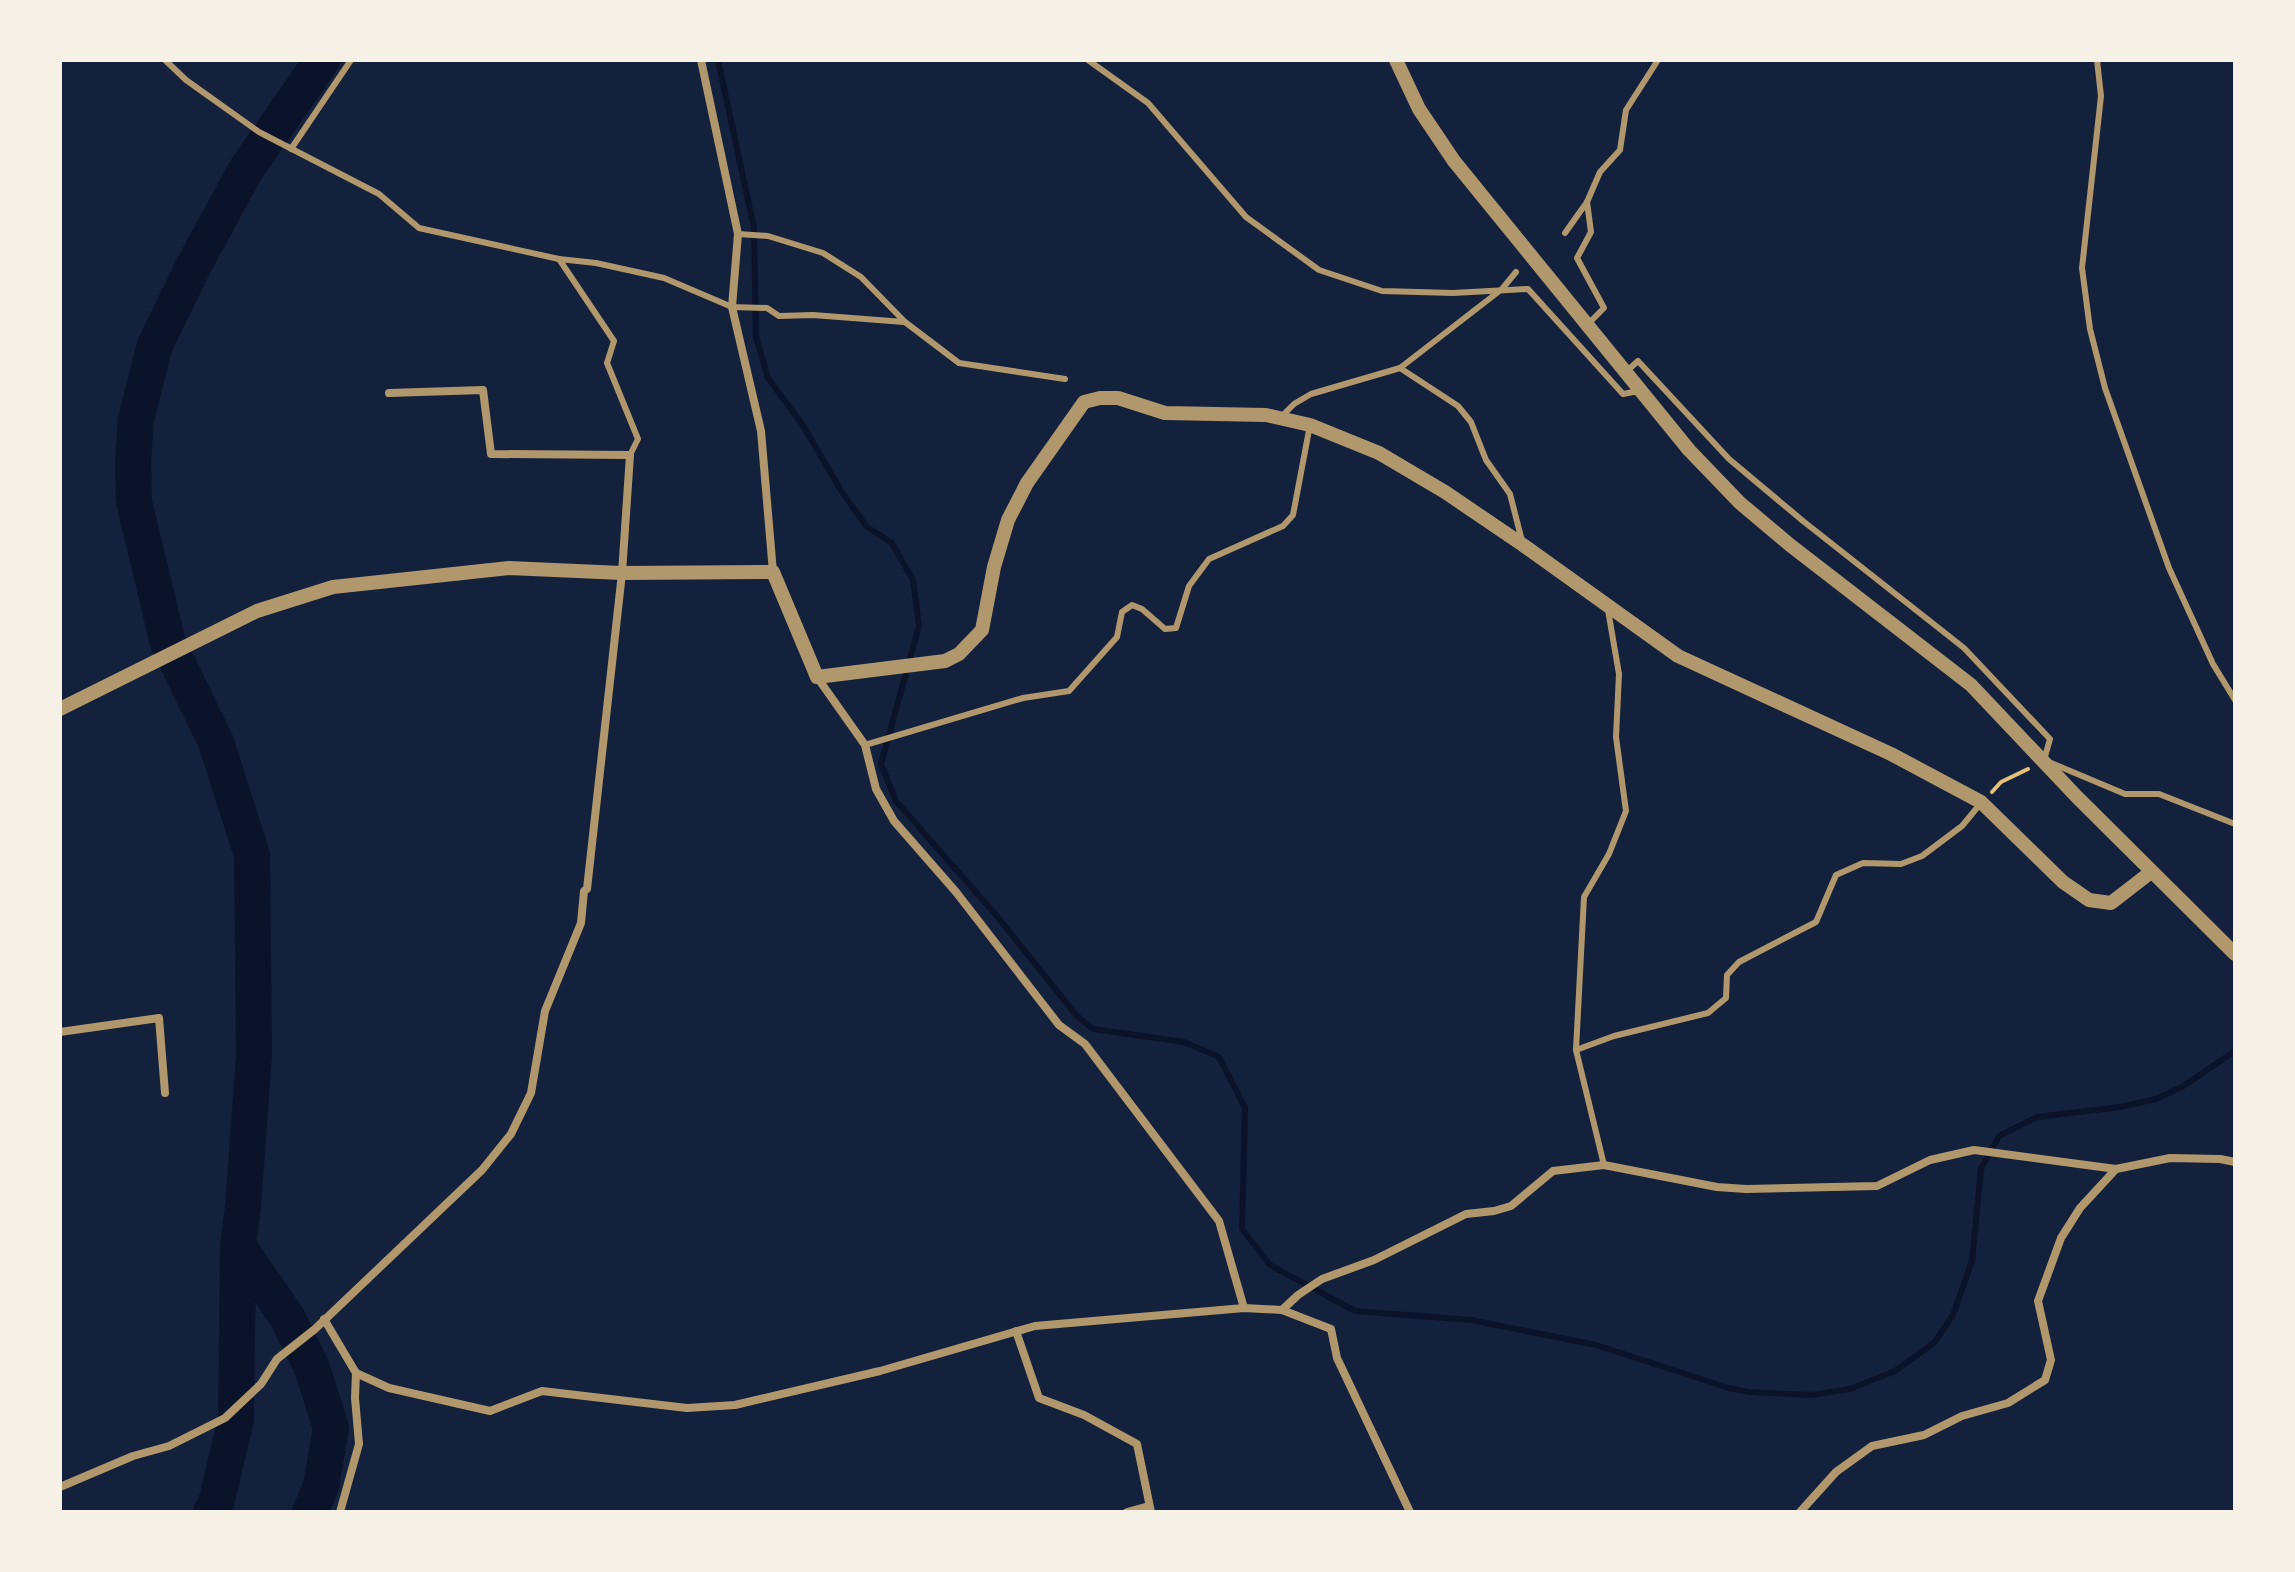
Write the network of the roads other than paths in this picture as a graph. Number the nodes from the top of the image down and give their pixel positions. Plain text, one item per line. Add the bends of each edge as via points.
1 (165, 60) edge
2 (351, 60) edge
3 (701, 60) edge
4 (1088, 60) edge
5 (1396, 60) edge
6 (1658, 60) edge
7 (2097, 60) edge
8 (291, 149) junction
9 (1587, 202) junction
10 (1565, 233) dead end
11 (738, 234) junction
12 (559, 259) junction
13 (1516, 272) dead end
14 (1502, 289) junction
15 (733, 307) junction
16 (905, 322) junction
17 (1587, 325) junction
18 (1400, 368) junction
19 (1625, 373) junction
20 (1065, 379) dead end
21 (1641, 391) junction
22 (389, 393) dead end
23 (1279, 418) junction
24 (1310, 425) junction
25 (630, 455) junction
26 (1523, 545) junction
27 (773, 572) junction
28 (622, 573) junction
29 (1607, 607) junction
30 (817, 677) junction
31 (2235, 700) edge
32 (60, 709) edge
33 (868, 744) junction
34 (2044, 760) junction
35 (1981, 802) junction
36 (2235, 824) edge
37 (2151, 872) junction
38 (2235, 954) edge
39 (60, 1032) edge
40 (1576, 1050) junction
41 (165, 1093) dead end
42 (2235, 1162) edge
43 (1604, 1165) junction
44 (2116, 1169) junction
45 (1244, 1308) junction
46 (1282, 1310) junction
47 (324, 1319) junction
48 (1016, 1331) junction
49 (356, 1373) junction
50 (60, 1487) edge
51 (1150, 1509) edge
52 (340, 1512) edge
53 (1127, 1512) edge
54 (1410, 1512) edge
55 (1800, 1512) edge

1 - 8 lane via 259,132
2 - 8 lane
3 - 11 street
4 - 14 lane via 1148,103 1246,217 1319,270 1382,291
5 - 17 street via 1419,109 1454,161
6 - 9 lane via 1626,110 1620,150 1600,172
7 - 31 lane via 2101,96 2082,268 2090,329 2109,400 2169,568
8 - 12 lane via 379,194 419,228
9 - 10 lane
9 - 17 lane via 1591,232 1577,258 1604,308
11 - 15 street
11 - 16 lane via 768,236 823,253 861,277
12 - 15 lane via 664,278
12 - 25 lane via 614,341 607,363 638,439
13 - 14 lane
14 - 18 lane
14 - 21 lane via 1528,289 1623,394
15 - 16 lane via 767,308 779,316
15 - 27 street via 761,431
16 - 20 lane via 959,363
17 - 19 street
18 - 23 lane via 1311,394
18 - 26 lane via 1458,406 1471,422 1486,460 1510,494
19 - 21 street
19 - 34 lane via 1638,361 1729,459 1964,648 2050,739
21 - 34 street via 1740,503 1971,685
22 - 25 street via 483,390 491,454
23 - 24 street
23 - 30 street via 1165,413 1118,398 1084,402 1027,483 1008,520 987,616 977,638 945,661
24 - 26 street via 1379,453
24 - 33 lane via 1293,515 1283,526 1209,559 1189,586 1176,628 1165,629 1132,605 1122,612 1117,637 1069,691 1023,698
25 - 28 street
26 - 29 street
27 - 28 street
27 - 30 street
28 - 32 street via 509,568 333,587 257,611
28 - 47 street via 581,923 545,1011 531,1093 511,1134 482,1170
29 - 35 street via 1678,656 1891,754
29 - 40 lane via 1619,674 1616,737 1626,811 1584,897
30 - 33 street
33 - 45 street via 876,789 894,821 1059,1025 1085,1044 1219,1221
34 - 36 lane via 2125,794 2159,794
34 - 37 street
35 - 37 street via 2063,882 2089,900 2111,903
35 - 40 lane via 1962,826 1922,856 1901,864 1863,863 1836,875 1816,922 1739,962 1727,975 1726,998 1708,1013
37 - 38 street
39 - 41 street via 159,1018
40 - 43 lane
42 - 44 street via 2170,1158
43 - 44 street via 1717,1187 1877,1186 1930,1160 1976,1151
43 - 46 street via 1553,1171 1511,1206 1466,1214 1374,1260 1322,1279
44 - 55 street via 2061,1238 2038,1301 2051,1360 2045,1380 2008,1403 1962,1416 1924,1435 1872,1446 1836,1472
45 - 46 street
45 - 48 street
46 - 54 street via 1331,1329 1337,1358
47 - 49 street
47 - 50 street via 277,1359 261,1384 225,1418 169,1446
48 - 49 street via 880,1371 723,1406 687,1408 542,1391 490,1411 389,1388
48 - 51 street via 1039,1398 1137,1444
49 - 52 street via 359,1444
51 - 53 street

